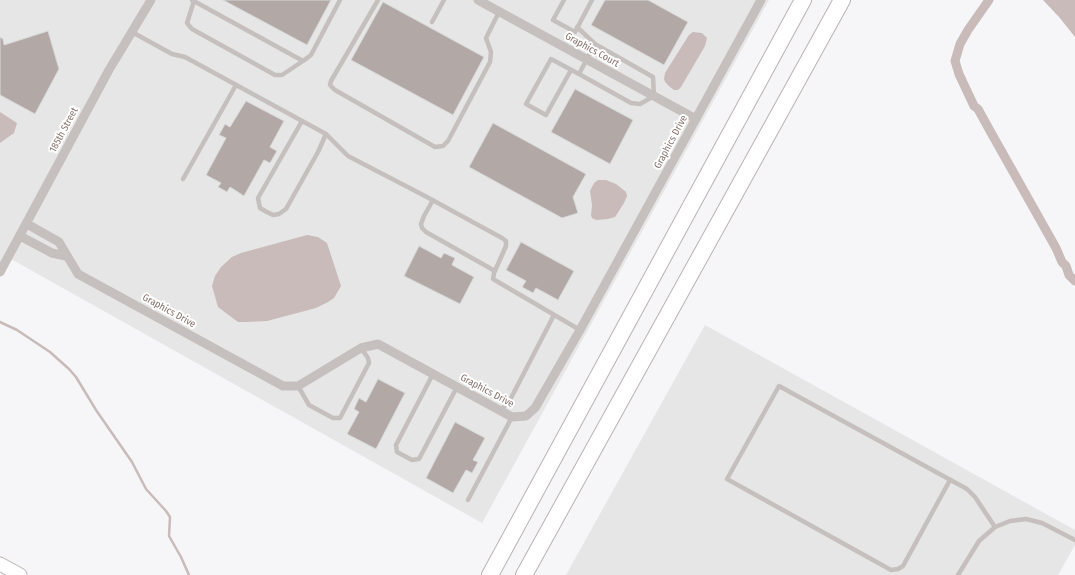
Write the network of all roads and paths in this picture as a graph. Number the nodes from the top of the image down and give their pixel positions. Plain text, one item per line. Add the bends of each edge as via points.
1 (151, 0) edge
2 (340, 0) edge
3 (378, 0) edge
4 (444, 0) edge
5 (478, 0) edge
6 (564, 0) edge
7 (592, 0) edge
8 (761, 0) edge
9 (804, 0) edge
10 (842, 0) edge
11 (193, 1) edge
12 (499, 12) junction
13 (432, 22) dead end
14 (577, 27) junction
15 (132, 32) junction
16 (595, 44) junction
17 (586, 59) junction
18 (303, 61) junction
19 (571, 70) junction
20 (579, 74) junction
21 (236, 85) junction
22 (654, 96) junction
23 (696, 119) junction
24 (302, 121) junction
25 (326, 134) junction
26 (183, 180) dead end
27 (433, 200) junction
28 (27, 224) junction
29 (20, 236) junction
30 (66, 256) junction
31 (495, 271) junction
32 (0, 272) edge
33 (554, 315) junction
34 (580, 330) junction
35 (361, 348) junction
36 (433, 374) junction
37 (298, 386) junction
38 (457, 387) junction
39 (500, 411) junction
40 (512, 417) junction
41 (950, 480) junction
42 (468, 500) dead end
43 (995, 527) junction
44 (1075, 540) edge
45 (0, 564) edge
46 (20, 575) edge
47 (490, 575) edge
48 (524, 575) edge
49 (958, 575) edge

1 - 15 street, 185th Street
2 - 18 lane via 311,55
3 - 12 lane via 330,85 435,147 442,146 448,141 490,62 491,52 486,38
4 - 13 lane
5 - 12 street, Graphics Court
6 - 14 lane via 553,20 575,32
7 - 14 lane
8 - 23 street, Graphics Drive
9 - 47 highway
10 - 48 highway
11 - 18 lane
11 - 18 lane via 187,23 192,29 275,75 282,75
12 - 17 street, Graphics Court
14 - 16 lane
15 - 21 lane
15 - 28 street, 185th Street
16 - 17 lane
16 - 22 lane via 653,77
17 - 20 lane
17 - 22 street, Graphics Court
19 - 19 lane via 551,59 526,104 546,115
19 - 20 lane
20 - 22 lane via 631,103 640,104
21 - 24 lane
21 - 26 lane
22 - 23 street, Graphics Court
23 - 34 street, Graphics Drive
24 - 25 lane
24 - 25 lane via 258,198 260,208 272,215 280,214 286,209
25 - 27 lane via 348,156
27 - 31 lane via 424,216 422,228
27 - 31 lane via 506,241
28 - 29 street, 185th Street
28 - 30 street, Graphics Drive via 59,242
29 - 30 street via 52,254
29 - 32 street, 185th Street
30 - 37 street, Graphics Drive via 78,274 283,386
31 - 33 lane via 493,279 497,282
33 - 34 lane
33 - 39 lane via 510,400
34 - 40 street, Graphics Drive via 535,408 526,416
35 - 36 street, Graphics Drive via 378,344
35 - 37 street, Graphics Drive
35 - 37 lane via 369,363 340,418 333,418 309,406
36 - 38 street, Graphics Drive
36 - 38 lane via 396,445 397,452 412,460 419,459
38 - 39 street, Graphics Drive
39 - 40 street, Graphics Drive
40 - 42 lane
41 - 41 lane via 903,566 891,570 726,480 779,386
41 - 43 lane via 967,489 975,497
43 - 44 lane via 1010,521 1026,519 1042,523
43 - 49 lane via 979,541
45 - 46 street

